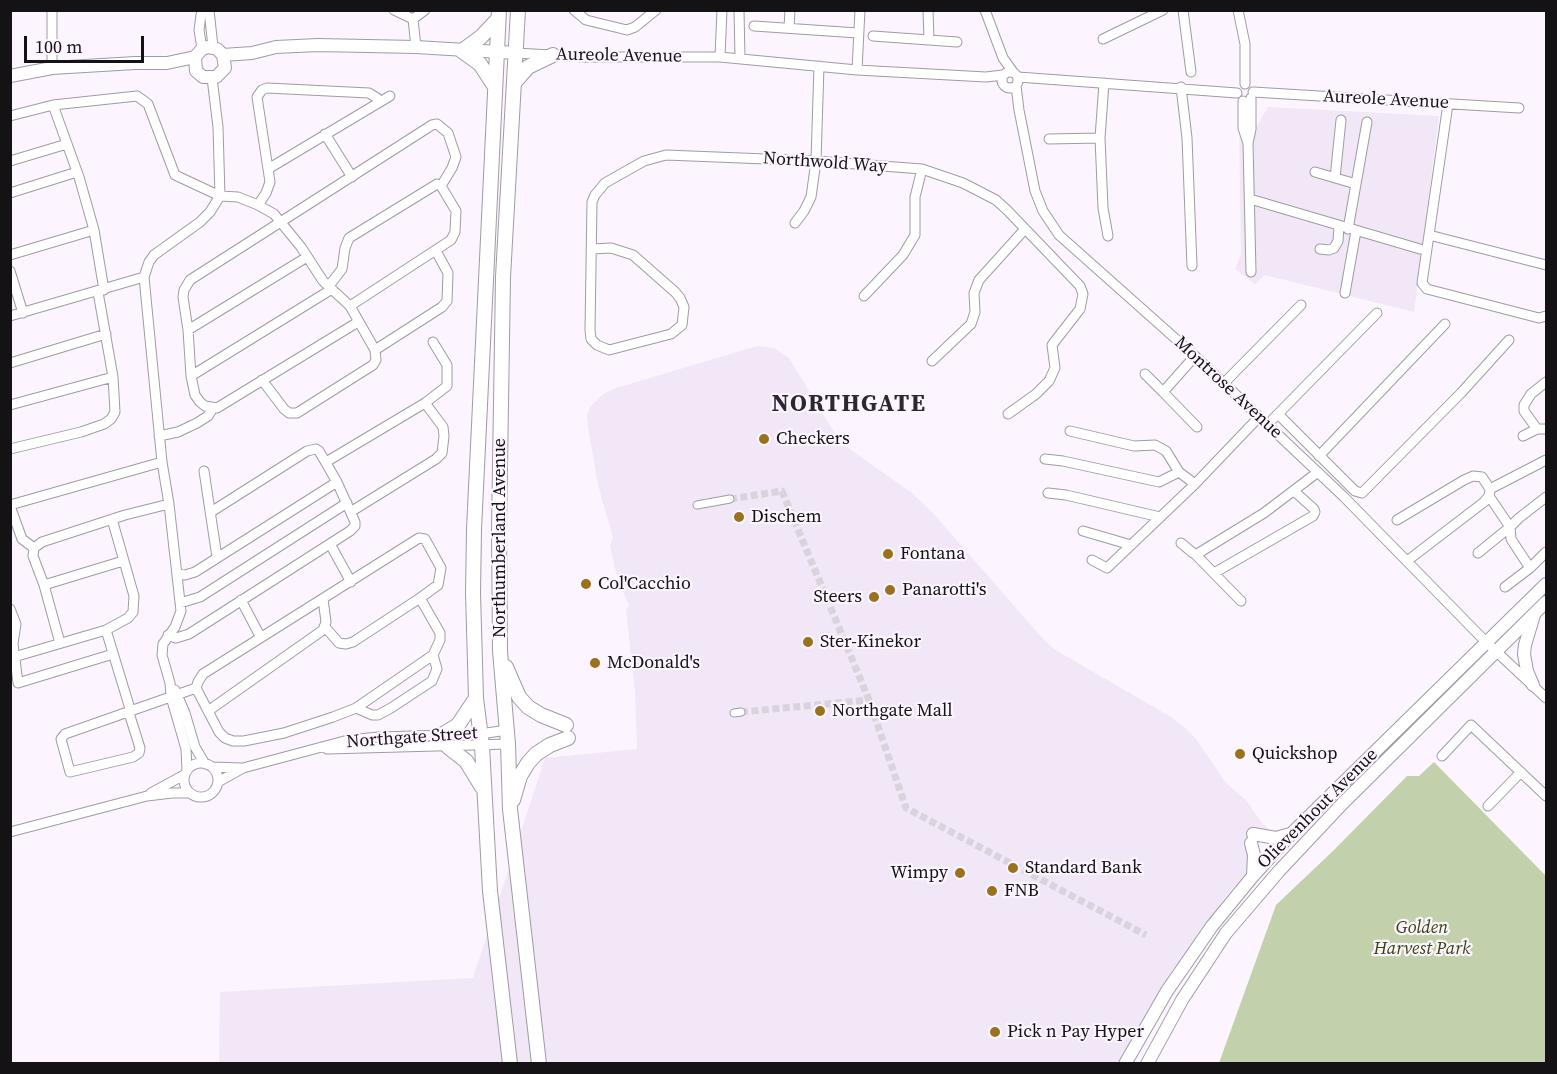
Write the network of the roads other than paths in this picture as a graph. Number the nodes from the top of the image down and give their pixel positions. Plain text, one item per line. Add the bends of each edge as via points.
1 (52, 10) edge
2 (204, 10) edge
3 (209, 10) edge
4 (394, 10) edge
5 (425, 10) edge
6 (518, 10) edge
7 (574, 10) edge
8 (656, 10) edge
9 (790, 10) edge
10 (860, 10) edge
11 (928, 10) edge
12 (985, 10) edge
13 (1163, 10) edge
14 (1183, 10) edge
15 (1238, 10) edge
16 (722, 14) edge
17 (740, 14) edge
18 (498, 15) edge
19 (413, 19) junction
20 (754, 26) dead end
21 (789, 28) junction
22 (858, 33) junction
23 (873, 36) dead end
24 (1103, 39) dead end
25 (929, 40) junction
26 (957, 42) dead end
27 (416, 47) junction
28 (462, 51) junction
29 (495, 52) junction
30 (516, 53) junction
31 (552, 55) junction
32 (209, 57) junction
33 (720, 57) junction
34 (740, 58) junction
35 (819, 66) junction
36 (52, 68) junction
37 (857, 70) junction
38 (1191, 72) dead end
39 (10, 76) edge
40 (212, 78) junction
41 (1011, 80) junction
42 (514, 82) junction
43 (1104, 83) junction
44 (495, 87) junction
45 (1181, 87) junction
46 (390, 96) dead end
47 (1246, 96) junction
48 (380, 102) junction
49 (1448, 104) junction
50 (53, 105) junction
51 (1519, 108) dead end
52 (10, 116) edge
53 (1341, 120) dead end
54 (1367, 122) dead end
55 (325, 134) junction
56 (1100, 138) junction
57 (1049, 139) dead end
58 (67, 144) junction
59 (816, 161) junction
60 (10, 162) edge
61 (268, 169) junction
62 (922, 169) junction
63 (77, 171) junction
64 (1316, 172) dead end
65 (352, 177) junction
66 (1335, 178) junction
67 (1356, 184) junction
68 (441, 186) junction
69 (10, 193) edge
70 (220, 196) junction
71 (1250, 199) junction
72 (258, 205) junction
73 (282, 223) junction
74 (795, 223) dead end
75 (1348, 228) junction
76 (1025, 229) junction
77 (94, 230) junction
78 (1430, 235) junction
79 (1108, 236) dead end
80 (592, 249) junction
81 (1320, 249) dead end
82 (1420, 249) dead end
83 (436, 251) junction
84 (10, 255) edge
85 (307, 257) junction
86 (1546, 265) edge
87 (1192, 266) dead end
88 (10, 271) edge
89 (1251, 272) dead end
90 (144, 277) junction
91 (331, 288) junction
92 (101, 291) junction
93 (1345, 293) dead end
94 (864, 296) dead end
95 (1301, 305) dead end
96 (350, 306) junction
97 (23, 313) junction
98 (1377, 313) dead end
99 (10, 316) edge
100 (1546, 316) edge
101 (357, 321) junction
102 (1445, 324) dead end
103 (189, 330) junction
104 (106, 334) junction
105 (1509, 340) dead end
106 (433, 342) dead end
107 (375, 350) junction
108 (1195, 356) junction
109 (932, 361) dead end
110 (10, 363) edge
111 (1145, 374) dead end
112 (191, 376) junction
113 (112, 377) junction
114 (262, 380) junction
115 (1546, 382) edge
116 (1224, 383) junction
117 (1163, 392) junction
118 (425, 403) junction
119 (10, 405) edge
120 (213, 408) junction
121 (1008, 414) dead end
122 (1278, 414) junction
123 (1259, 417) junction
124 (1268, 425) junction
125 (1197, 427) dead end
126 (1542, 429) edge
127 (1070, 431) dead end
128 (159, 436) junction
129 (1523, 436) dead end
130 (10, 449) edge
131 (1319, 456) junction
132 (1045, 459) dead end
133 (1546, 460) edge
134 (162, 462) junction
135 (326, 462) junction
136 (204, 471) dead end
137 (1179, 472) junction
138 (1318, 472) junction
139 (337, 482) junction
140 (1195, 484) junction
141 (1294, 491) junction
142 (1048, 493) dead end
143 (1489, 493) junction
144 (1546, 497) edge
145 (730, 499) tunnel mouth
146 (169, 504) junction
147 (697, 505) dead end
148 (10, 506) edge
149 (349, 507) junction
150 (211, 513) junction
151 (1160, 517) junction
152 (112, 519) junction
153 (1397, 520) dead end
154 (1510, 527) junction
155 (1083, 531) dead end
156 (1181, 543) dead end
157 (330, 544) junction
158 (1131, 545) junction
159 (34, 548) junction
160 (1546, 552) edge
161 (1478, 553) dead end
162 (1195, 554) junction
163 (217, 557) junction
164 (1092, 560) dead end
165 (123, 561) junction
166 (1407, 561) junction
167 (1530, 568) junction
168 (1214, 573) junction
169 (177, 574) junction
170 (351, 582) junction
171 (1546, 584) edge
172 (44, 585) junction
173 (1505, 587) dead end
174 (420, 598) junction
175 (323, 599) junction
176 (241, 600) junction
177 (1241, 601) dead end
178 (1546, 602) edge
179 (180, 603) junction
180 (10, 609) edge
181 (1534, 614) junction
182 (325, 627) junction
183 (106, 630) junction
184 (168, 635) junction
185 (260, 636) junction
186 (1486, 642) junction
187 (60, 643) junction
188 (500, 651) junction
189 (1496, 651) junction
190 (113, 654) junction
191 (433, 655) junction
192 (14, 657) junction
193 (1533, 685) junction
194 (196, 688) junction
195 (174, 696) junction
196 (476, 698) junction
197 (1546, 698) edge
198 (356, 708) junction
199 (208, 711) junction
200 (130, 713) junction
201 (507, 730) junction
202 (481, 740) junction
203 (188, 741) junction
204 (444, 741) junction
205 (508, 744) junction
206 (318, 749) junction
207 (1442, 756) dead end
208 (208, 765) junction
209 (243, 768) junction
210 (1521, 772) junction
211 (186, 773) junction
212 (218, 782) junction
213 (484, 792) junction
214 (1545, 792) edge
215 (190, 793) junction
216 (147, 796) junction
217 (1488, 806) dead end
218 (510, 809) junction
219 (10, 832) edge
220 (1291, 834) junction
221 (1253, 876) junction
222 (510, 1064) edge
223 (539, 1064) edge
224 (1125, 1064) edge
225 (1147, 1064) edge

1 - 36 street
2 - 32 street via 199,30
3 - 32 street
4 - 19 street
5 - 19 street
6 - 30 main road, Northumberland Avenue
7 - 8 street via 586,20 627,30
9 - 21 street
10 - 22 street
11 - 25 street
12 - 41 street, Montrose Avenue
13 - 24 street
14 - 38 street
15 - 47 street via 1245,44 1245,84 1238,88
16 - 17 street
16 - 33 street
17 - 34 street
18 - 28 main road via 482,37
18 - 29 main road, Northumberland Avenue
19 - 27 street
20 - 21 street
21 - 22 street
22 - 37 street
23 - 25 street
25 - 26 street
27 - 28 street, Aureole Avenue
27 - 32 street, Aureole Avenue via 276,47
28 - 29 street, Aureole Avenue
28 - 44 main road via 484,68
29 - 30 street, Aureole Avenue
29 - 44 main road, Northumberland Avenue
30 - 31 street, Aureole Avenue
30 - 42 main road, Northumberland Avenue
31 - 33 street, Aureole Avenue
31 - 42 main road via 528,67
32 - 36 street, Aureole Avenue via 167,63
32 - 40 street via 220,75
32 - 40 street via 203,77
33 - 34 street, Aureole Avenue
34 - 35 street, Aureole Avenue
35 - 37 street, Aureole Avenue
35 - 59 street
36 - 39 street, Aureole Avenue
37 - 41 street, Aureole Avenue
40 - 70 street
41 - 43 street, Aureole Avenue
41 - 108 street, Montrose Avenue via 1043,212 1053,227
42 - 188 main road, Northumberland Avenue via 503,277
43 - 45 street, Aureole Avenue
43 - 56 street
44 - 196 main road, Northumberland Avenue via 474,529
45 - 47 street, Aureole Avenue
45 - 87 street
46 - 48 street
47 - 49 street, Aureole Avenue
47 - 71 street via 1251,129
48 - 55 street
48 - 61 street via 369,93 262,90 257,97
49 - 51 street, Aureole Avenue
49 - 78 street
50 - 52 street
50 - 58 street
50 - 70 street via 129,96 142,98 148,104 175,175
53 - 66 street
54 - 67 street
55 - 61 street
55 - 65 street
56 - 57 street
56 - 79 street
58 - 60 street
58 - 63 street
59 - 62 street, Northwold Way
59 - 74 street via 809,204
59 - 80 street, Northwold Way via 666,155 644,161 612,178 595,195 591,209
61 - 72 street via 270,182
62 - 76 street, Northwold Way via 996,200
62 - 94 street via 915,197 915,235 903,255
63 - 69 street
63 - 77 street
64 - 66 street
65 - 68 street via 437,124 448,134 456,157
65 - 73 street
66 - 67 street
67 - 75 street
68 - 83 street via 456,211 456,222 451,240
68 - 91 street via 437,184 348,238 342,269
70 - 72 street via 238,197
70 - 90 street via 200,222 154,255
71 - 75 street
71 - 89 street
72 - 73 street
73 - 85 street
73 - 103 street via 190,280 184,290
75 - 81 street via 1334,248
75 - 82 street
75 - 93 street
76 - 109 street via 979,280 971,324
76 - 121 street, Northwold Way via 1080,286 1083,301 1052,345 1054,373 1049,381
77 - 84 street
77 - 92 street
78 - 86 street
78 - 100 street via 1424,287 1539,318
80 - 80 street via 610,248 633,255 675,292 684,308 678,330 609,350 597,345 591,339 589,317
83 - 96 street
83 - 107 street via 448,273 447,301
85 - 91 street
85 - 103 street
88 - 97 street
90 - 92 street
90 - 128 street
91 - 96 street
91 - 112 street
92 - 97 street
92 - 104 street
95 - 116 street
96 - 101 street
97 - 99 street
98 - 122 street
101 - 107 street
101 - 114 street
102 - 131 street
103 - 112 street
104 - 110 street
104 - 113 street
105 - 131 street via 1365,492 1355,491
106 - 118 street via 447,365 448,382
107 - 114 street via 373,364 297,412 284,409
108 - 116 street, Montrose Avenue
108 - 117 street
111 - 117 street
112 - 120 street via 195,395
113 - 119 street
113 - 130 street via 115,412 104,424
114 - 120 street
115 - 126 street via 1524,405 1524,411
116 - 123 street, Montrose Avenue
117 - 125 street
118 - 135 street
118 - 149 street via 443,428 442,453
120 - 128 street via 197,423
122 - 124 street
122 - 131 street
123 - 124 street, Montrose Avenue
123 - 140 street
124 - 138 street, Montrose Avenue
126 - 129 street
127 - 137 street via 1134,446 1155,445 1166,451
128 - 134 street
132 - 137 street via 1159,482
133 - 143 street
134 - 146 street
134 - 148 street
135 - 139 street
135 - 150 street via 316,449 307,451
136 - 150 street
137 - 140 street
138 - 141 street
138 - 166 street, Montrose Avenue
139 - 149 street
139 - 163 street
140 - 151 street
141 - 162 street
141 - 168 street via 1314,509 1313,516
142 - 151 street
143 - 153 street via 1482,477 1473,476
143 - 154 street
143 - 166 street via 1484,502
144 - 154 street
145 - 147 street
146 - 152 street
146 - 169 street
148 - 159 street via 22,539
149 - 157 street via 355,526
149 - 179 street via 200,597
150 - 163 street
151 - 158 street
152 - 159 street
152 - 165 street
154 - 161 street
154 - 167 street via 1511,539
155 - 158 street
156 - 162 street
157 - 170 street
157 - 176 street
158 - 164 street via 1107,568
159 - 172 street via 33,556
160 - 167 street
162 - 168 street
163 - 169 street via 189,574
165 - 172 street
165 - 183 street via 134,596 133,612
166 - 186 street, Montrose Avenue
167 - 173 street
168 - 177 street
169 - 179 street
170 - 174 street via 419,538 425,539 441,575 438,585
170 - 175 street
171 - 186 street, Olievenhout Avenue
172 - 187 street
174 - 182 street via 353,642 339,643
174 - 191 street via 440,633
175 - 182 street
175 - 185 street
176 - 184 street via 185,636
176 - 185 street
178 - 181 street, Olievenhout Avenue
179 - 184 street via 179,618
180 - 192 street via 16,624
181 - 189 street, Olievenhout Avenue
181 - 193 street via 1524,654
182 - 199 street
183 - 187 street
183 - 190 street
184 - 195 street via 162,649
185 - 194 street via 203,674
186 - 189 street, Montrose Avenue
186 - 220 street, Olievenhout Avenue
187 - 192 street
188 - 201 main road, Northumberland Avenue
188 - 218 main road via 519,697 567,732 528,763
189 - 193 street, Montrose Avenue
189 - 225 street, Olievenhout Avenue via 1343,803 1226,933 1182,1000
190 - 192 street via 18,683
190 - 200 street
191 - 198 street
191 - 198 street via 437,669 432,681 378,715
193 - 197 street, Montrose Avenue
194 - 195 street
194 - 199 street
195 - 200 street
195 - 203 street
196 - 202 main road, Northumberland Avenue
196 - 204 main road
198 - 199 street via 284,734 244,741 225,738
200 - 200 street via 65,734 62,744 70,772 139,753
201 - 202 street, Northgate Street
201 - 205 main road, Northumberland Avenue
202 - 204 street, Northgate Street
202 - 204 street, Northgate Street
202 - 205 street, Northgate Street
202 - 213 main road, Northumberland Avenue
203 - 208 street
203 - 211 street
204 - 206 street, Northgate Street
204 - 206 street, Northgate Street via 357,739
204 - 213 main road via 466,762
205 - 218 main road, Northumberland Avenue
206 - 209 street, Northgate Street
207 - 210 street via 1472,726
208 - 209 street, Northgate Street
208 - 211 street via 196,764
208 - 212 street via 216,771
209 - 212 street, Northgate Street
210 - 214 street
210 - 217 street
211 - 215 street via 185,786
211 - 216 street
212 - 215 street via 208,795 197,797
213 - 222 main road, Northumberland Avenue via 490,891
215 - 216 street
216 - 219 street
218 - 223 main road, Northumberland Avenue
220 - 221 street, Olievenhout Avenue
220 - 221 street via 1252,838
221 - 224 street, Olievenhout Avenue via 1167,991

